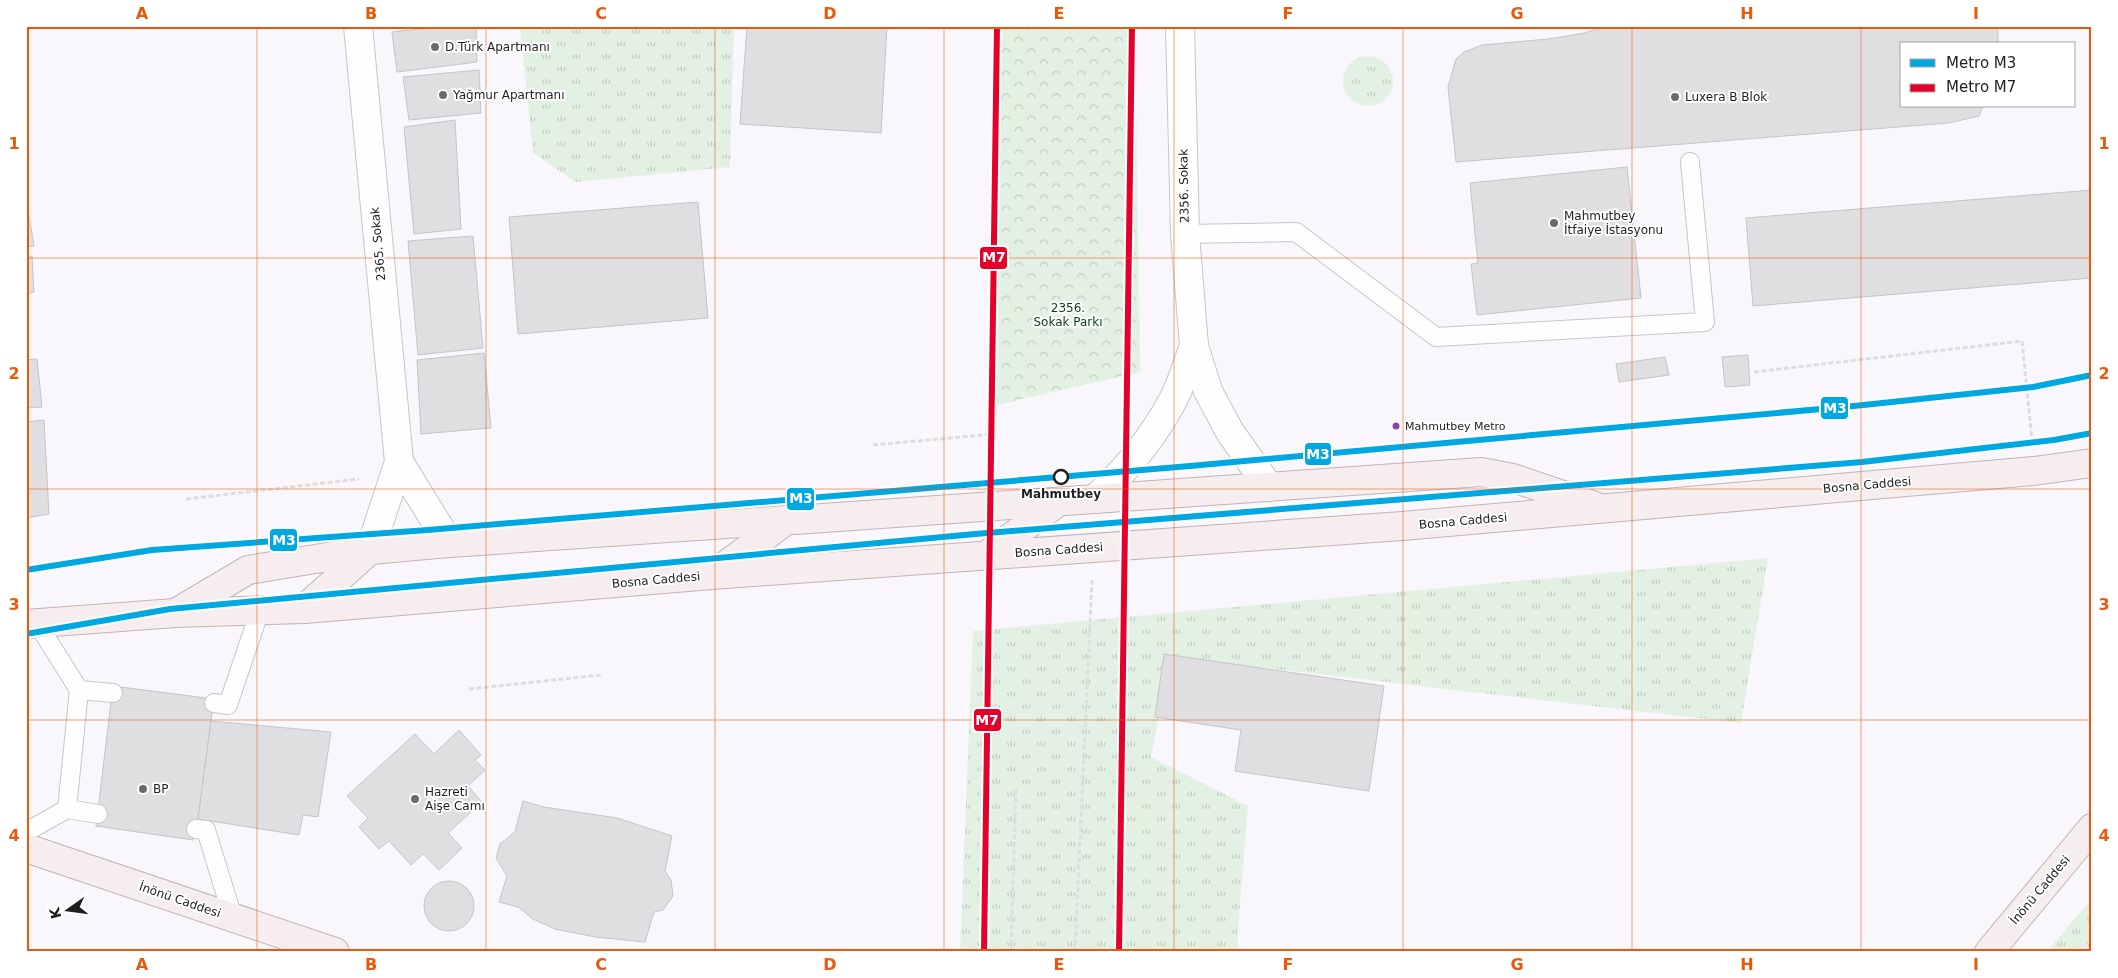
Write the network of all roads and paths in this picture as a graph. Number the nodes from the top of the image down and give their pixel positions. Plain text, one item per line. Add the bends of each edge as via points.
1 (358, 26) edge
2 (1180, 26) edge
3 (1690, 162) dead end
4 (1185, 234) junction
5 (1194, 346) junction
6 (1754, 372) dead end
7 (994, 434) dead end
8 (873, 445) dead end
9 (399, 462) junction
10 (2092, 463) edge
11 (2034, 470) junction
12 (361, 479) dead end
13 (1269, 486) junction
14 (186, 499) dead end
15 (1095, 499) junction
16 (1058, 502) junction
17 (1604, 509) junction
18 (787, 520) junction
19 (449, 543) junction
20 (1094, 547) junction
21 (370, 550) junction
22 (987, 555) junction
23 (712, 575) junction
24 (304, 609) junction
25 (260, 610) junction
26 (175, 613) junction
27 (32, 623) edge
28 (600, 676) dead end
29 (469, 689) dead end
30 (79, 690) junction
31 (112, 693) dead end
32 (214, 703) dead end
33 (1016, 787) dead end
34 (67, 809) junction
35 (98, 814) dead end
36 (2092, 828) edge
37 (196, 829) dead end
38 (26, 832) edge
39 (26, 848) edge
40 (234, 918) junction
41 (307, 947) edge
42 (335, 952) edge
43 (1011, 952) edge
44 (1075, 952) edge
45 (1989, 952) edge

1 - 9 street, 2365. Sokak
2 - 4 street, 2356. Sokak
3 - 4 lane via 1705,322 1436,337 1296,232
4 - 5 street, 2356. Sokak
5 - 13 street via 1208,391 1230,432
5 - 15 street via 1173,400 1152,434
6 - 11 path via 2022,341
7 - 8 path
9 - 19 street, 2365. Sokak
9 - 21 street, 2365. Sokak
10 - 11 main road, Bosna Caddesi
11 - 17 main road, Bosna Caddesi
12 - 14 path
13 - 15 main road
13 - 17 main road via 1481,472 1513,478
15 - 16 main road
16 - 18 main road
16 - 22 main road
17 - 20 main road, Bosna Caddesi
18 - 19 main road
18 - 23 main road
19 - 21 main road
20 - 22 main road, Bosna Caddesi
20 - 44 path
21 - 24 main road
21 - 26 main road via 248,570
22 - 23 main road, Bosna Caddesi
23 - 24 main road, Bosna Caddesi
24 - 25 main road, Bosna Caddesi
25 - 26 main road, Bosna Caddesi
25 - 32 lane via 228,705
26 - 27 main road, Bosna Caddesi
27 - 30 lane
28 - 29 path
30 - 31 lane
30 - 34 lane
33 - 43 path
34 - 35 lane
34 - 38 lane
36 - 45 main road, İnönü Caddesi
37 - 40 lane via 206,830
39 - 40 main road, İnönü Caddesi
40 - 41 main road, İnönü Caddesi
41 - 42 main road, İnönü Caddesi

